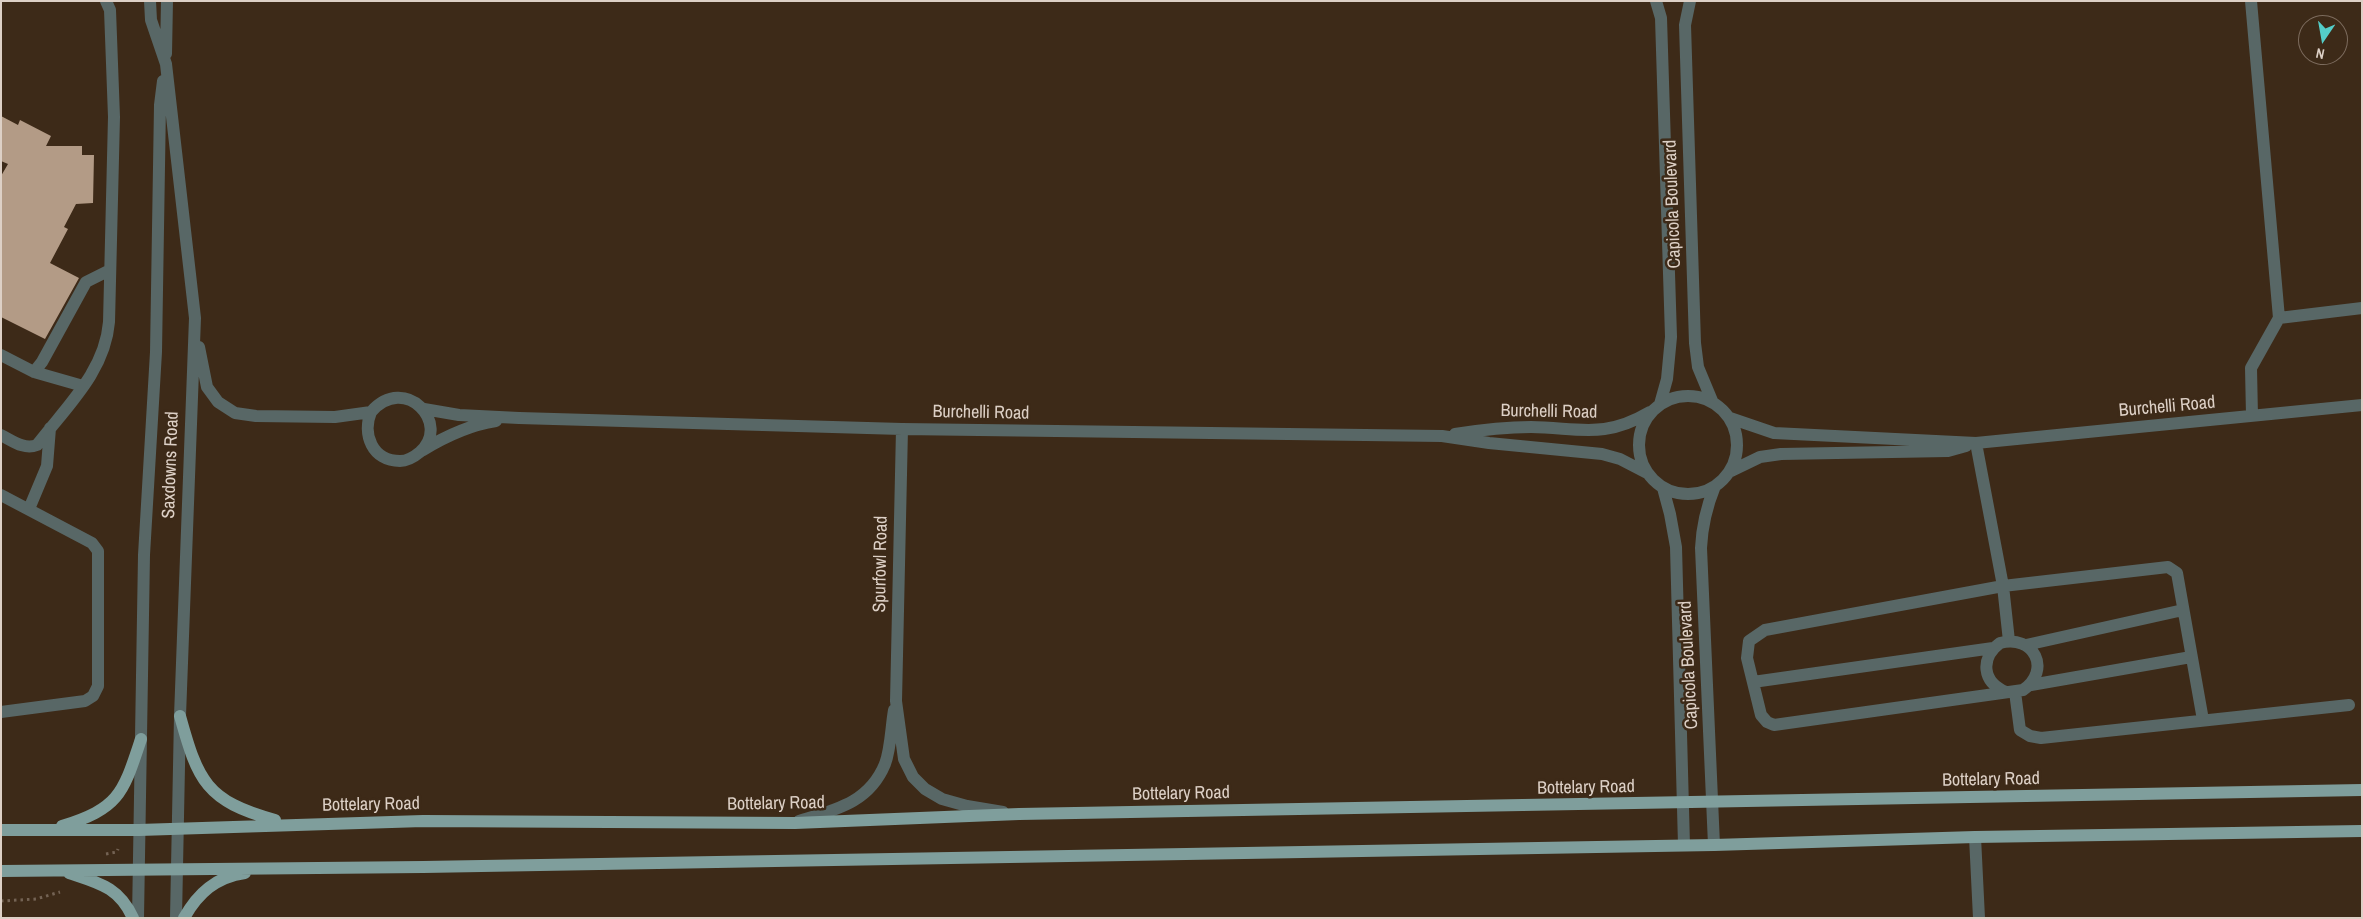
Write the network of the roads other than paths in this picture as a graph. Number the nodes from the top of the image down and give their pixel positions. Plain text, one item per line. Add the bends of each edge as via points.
1 (106, 1) edge
2 (150, 1) edge
3 (167, 1) edge
4 (1656, 1) edge
5 (1690, 1) edge
6 (2251, 1) edge
7 (166, 64) junction
8 (110, 270) junction
9 (2362, 308) edge
10 (195, 318) junction
11 (2280, 318) junction
12 (1, 355) edge
13 (34, 372) junction
14 (83, 386) junction
15 (1713, 403) junction
16 (2362, 405) edge
17 (1655, 408) junction
18 (424, 409) junction
19 (372, 412) junction
20 (2252, 416) junction
21 (519, 418) junction
22 (1730, 418) junction
23 (50, 428) junction
24 (902, 429) junction
25 (1, 435) edge
26 (1442, 436) junction
27 (1976, 443) junction
28 (423, 450) junction
29 (1730, 471) junction
30 (1647, 473) junction
31 (1715, 486) junction
32 (1663, 488) junction
33 (1, 495) edge
34 (29, 509) junction
35 (2003, 586) junction
36 (2183, 610) junction
37 (2009, 641) junction
38 (2026, 645) junction
39 (1993, 648) junction
40 (2192, 657) junction
41 (1753, 682) junction
42 (2031, 685) junction
43 (2010, 692) junction
44 (896, 700) junction
45 (2349, 704) dead end
46 (1, 712) edge
47 (180, 716) junction
48 (2203, 720) junction
49 (141, 739) junction
50 (2362, 790) edge
51 (1713, 802) junction
52 (1682, 804) junction
53 (1019, 814) junction
54 (795, 823) junction
55 (287, 824) junction
56 (177, 827) junction
57 (1, 830) edge
58 (48, 830) junction
59 (139, 830) junction
60 (2362, 831) edge
61 (1975, 837) junction
62 (1684, 845) junction
63 (1714, 845) junction
64 (287, 868) junction
65 (139, 869) junction
66 (177, 869) junction
67 (58, 870) junction
68 (1, 871) edge
69 (134, 918) edge
70 (138, 918) edge
71 (176, 918) edge
72 (184, 918) edge
73 (1980, 918) edge

1 - 8 street via 110,10 114,118
2 - 7 street via 151,20
3 - 7 street, Saxdowns Road
4 - 17 street, Capicola Boulevard via 1661,18 1671,337 1667,379
5 - 15 street, Capicola Boulevard via 1685,25 1694,343 1698,367
6 - 11 street
7 - 10 street, Saxdowns Road
7 - 49 street, Saxdowns Road via 160,105 156,352 144,555
8 - 13 street via 86,282
8 - 14 street via 106,346
9 - 11 street
10 - 19 street via 207,386 218,402 230,410 245,416 335,417
10 - 47 street, Saxdowns Road
11 - 20 street via 2251,368
12 - 13 street
13 - 14 street
14 - 23 street
15 - 17 street via 1703,398 1681,396
15 - 22 street
16 - 20 street, Burchelli Road
17 - 26 street, Burchelli Road via 1635,421 1602,431 1530,427
17 - 30 street via 1640,431 1638,442 1640,458
18 - 19 street via 407,398 397,397 378,404
18 - 21 street, Burchelli Road
18 - 28 street via 430,433
19 - 28 street via 366,432 372,447 384,458 405,460
20 - 27 street, Burchelli Road
21 - 24 street, Burchelli Road
21 - 28 street, Burchelli Road via 468,427
22 - 27 street, Burchelli Road via 1774,433
22 - 29 street via 1737,450
23 - 25 street via 37,444 30,447
23 - 34 street via 48,466
24 - 26 street, Burchelli Road
24 - 44 street, Spurfowl Road
26 - 30 street, Burchelli Road via 1602,454
27 - 29 street, Burchelli Road via 1948,451 1781,454 1760,457
27 - 35 street
29 - 31 street
30 - 32 street
31 - 32 street via 1706,492 1684,494
31 - 51 street, Capicola Boulevard via 1706,508 1700,548
32 - 52 street, Capicola Boulevard via 1676,547
33 - 34 street
34 - 46 street via 92,543 98,551 98,686 93,696 85,701
35 - 36 street via 2168,567 2177,573
35 - 37 street
35 - 41 street via 1764,630 1749,642 1747,658
36 - 38 street
36 - 40 street
37 - 38 street
37 - 39 street
38 - 42 street via 2037,659 2036,677
39 - 41 street
39 - 43 street via 1988,656 1987,674 1997,688
40 - 42 street
40 - 48 street
41 - 43 street via 1761,715 1774,725
42 - 43 street
43 - 48 street via 2020,730 2041,738
44 - 53 street, Spurfowl Road via 904,759 925,789 967,806
44 - 54 street, Spurfowl Road via 885,763 873,784 854,802
45 - 48 street
47 - 55 main road via 192,756 213,792 248,813
47 - 56 street, Saxdowns Road
49 - 58 main road via 121,792 107,807 85,819
49 - 59 street, Saxdowns Road
50 - 51 main road, Bottelary Road
51 - 52 main road, Bottelary Road
51 - 63 street, Capicola Boulevard
52 - 53 main road, Bottelary Road
52 - 62 street, Capicola Boulevard
53 - 54 main road, Bottelary Road
54 - 55 main road, Bottelary Road via 423,821
55 - 56 main road, Bottelary Road
56 - 59 main road, Bottelary Road
56 - 66 street, Saxdowns Road
57 - 58 main road, Bottelary Road
58 - 59 main road, Bottelary Road
59 - 65 street, Saxdowns Road
60 - 61 main road
61 - 63 main road
61 - 73 street
62 - 63 main road
62 - 64 main road
64 - 66 main road
64 - 72 main road via 231,875 214,883 193,901
65 - 66 main road
65 - 67 main road
65 - 70 street, Saxdowns Road
66 - 71 street, Saxdowns Road
67 - 68 main road
67 - 69 main road via 98,882 118,893

